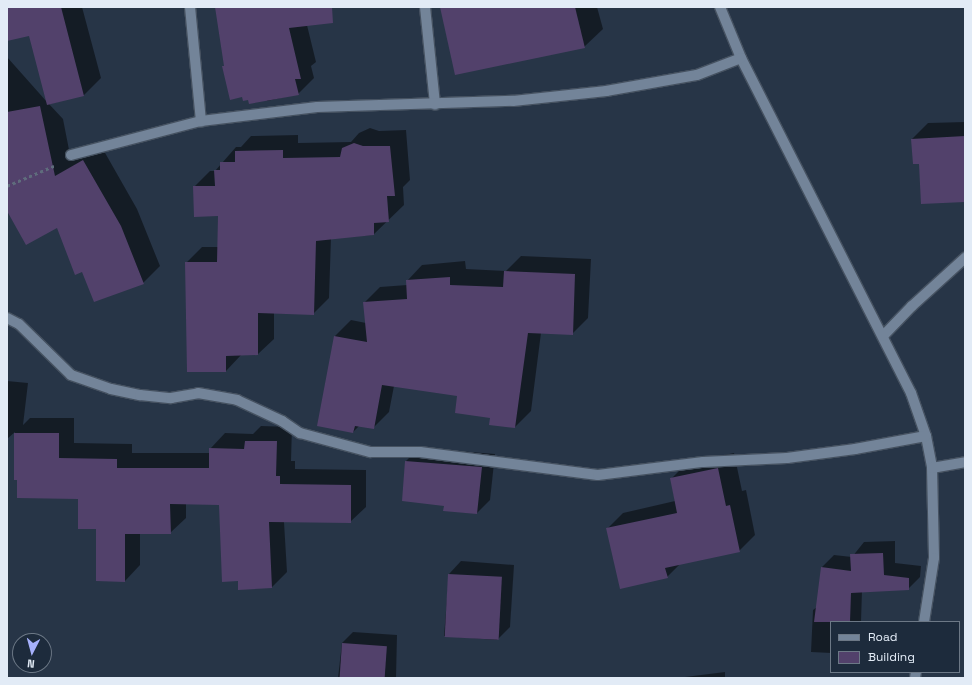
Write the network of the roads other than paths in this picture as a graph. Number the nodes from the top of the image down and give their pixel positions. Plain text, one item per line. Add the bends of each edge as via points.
1 (190, 7) edge
2 (424, 7) edge
3 (720, 7) edge
4 (741, 58) junction
5 (435, 104) junction
6 (201, 121) junction
7 (71, 155) road end
8 (965, 258) edge
9 (7, 318) edge
10 (883, 336) junction
11 (926, 436) junction
12 (965, 462) edge
13 (932, 468) junction
14 (924, 621) edge

1 - 6 street
2 - 5 street
3 - 4 street
4 - 5 street via 698,75 606,91 513,101
4 - 10 street
5 - 6 street via 317,107
6 - 7 street
8 - 10 street
9 - 11 street via 19,324 71,375 111,389 140,395 171,398 198,393 237,400 282,421 300,433 370,452 420,452 598,475 703,462 787,458
10 - 11 street via 911,393
11 - 13 street
12 - 13 street
13 - 14 street via 934,558

